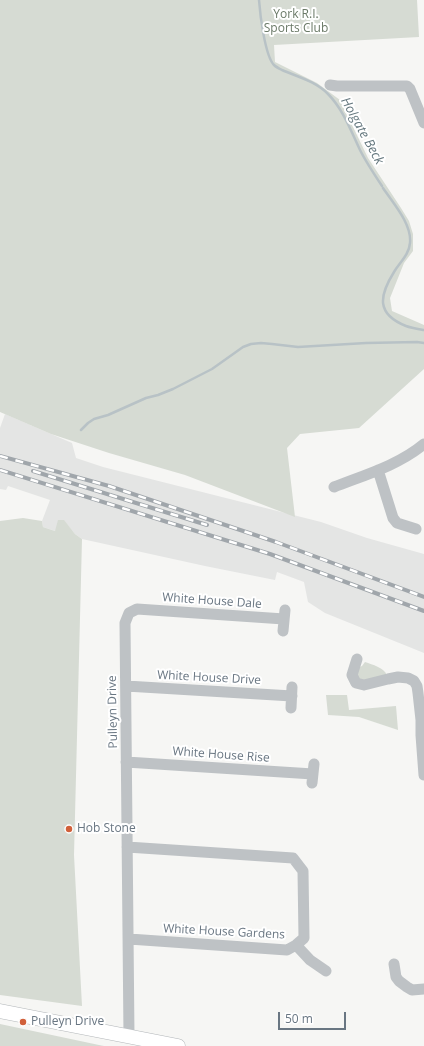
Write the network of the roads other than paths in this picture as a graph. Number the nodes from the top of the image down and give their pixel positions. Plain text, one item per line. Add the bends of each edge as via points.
1 (330, 85) dead end
2 (424, 123) edge
3 (424, 444) edge
4 (378, 470) junction
5 (334, 487) dead end
6 (416, 529) dead end
7 (137, 609) joint
8 (284, 631) dead end
9 (357, 659) dead end
10 (126, 686) junction
11 (291, 708) dead end
12 (422, 734) edge
13 (126, 762) junction
14 (313, 774) dead end
15 (424, 775) edge
16 (127, 847) junction
17 (128, 939) junction
18 (296, 945) junction
19 (394, 964) dead end
20 (326, 971) dead end
21 (424, 989) edge
22 (0, 1011) edge
23 (129, 1036) junction
24 (178, 1046) edge

1 - 2 street via 407,86
3 - 4 street
4 - 5 street
4 - 6 street via 393,518 397,523
7 - 8 street, White House Dale via 285,615
7 - 10 street, Pulleyn Drive via 129,613 125,623
9 - 12 street via 352,675 356,683 364,685 398,677 414,681 417,686
10 - 11 street, White House Drive via 292,691
10 - 13 street, Pulleyn Drive
12 - 15 street
13 - 14 street, White House Rise
13 - 16 street, Pulleyn Drive
16 - 17 street, Pulleyn Drive
16 - 18 street, White House Gardens via 293,858 303,871 304,938
17 - 18 street, White House Gardens via 287,950
17 - 23 street, Pulleyn Drive
18 - 20 street via 310,960
19 - 21 street via 396,977 407,988
22 - 23 main road
23 - 24 main road

